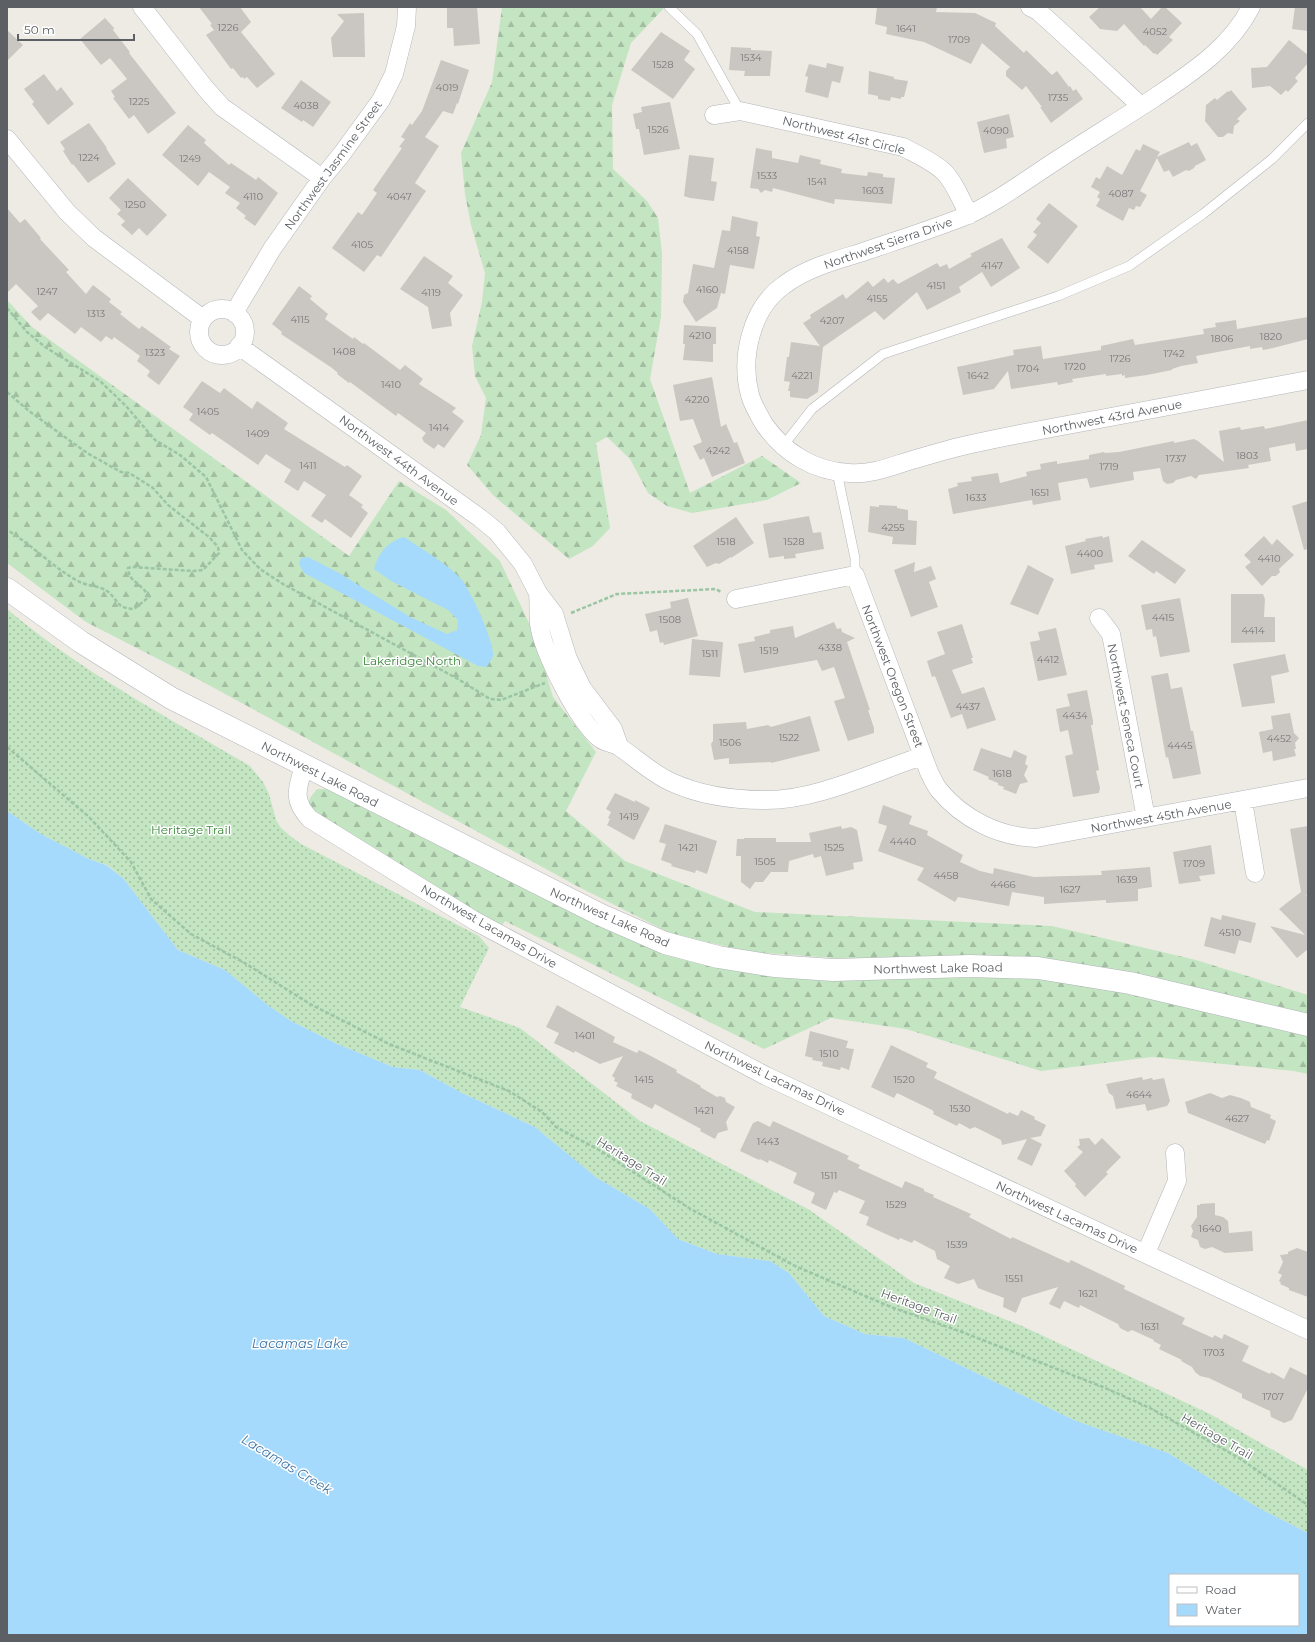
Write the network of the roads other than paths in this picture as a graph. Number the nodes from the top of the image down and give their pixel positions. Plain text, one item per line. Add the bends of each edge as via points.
1 (142, 7) edge
2 (407, 7) edge
3 (669, 7) edge
4 (1251, 7) edge
5 (1037, 8) edge
6 (1141, 106) junction
7 (740, 111) junction
8 (714, 115) dead end
9 (1308, 123) edge
10 (7, 139) edge
11 (322, 178) junction
12 (969, 215) junction
13 (234, 313) junction
14 (203, 319) junction
15 (239, 346) junction
16 (1308, 380) edge
17 (782, 446) junction
18 (917, 459) joint
19 (837, 472) junction
20 (855, 575) junction
21 (7, 589) edge
22 (538, 593) junction
23 (736, 599) road end
24 (1099, 618) dead end
25 (619, 746) junction
26 (923, 756) junction
27 (304, 766) junction
28 (1308, 788) edge
29 (1243, 801) junction
30 (1146, 818) junction
31 (1013, 836) joint
32 (1255, 873) dead end
33 (1308, 1025) edge
34 (1175, 1153) dead end
35 (1146, 1253) junction
36 (1308, 1330) edge

1 - 11 street via 222,107
2 - 11 street, Northwest Jasmine Street via 406,26 394,74 381,100
3 - 7 lane via 697,34
4 - 6 street, Northwest Sierra Drive via 1229,39 1214,54
5 - 6 street
6 - 12 street, Northwest Sierra Drive
7 - 8 street, Northwest 41st Circle
7 - 12 street, Northwest 41st Circle via 902,148 944,172
9 - 17 lane via 1272,159 1203,214 1129,266 1058,296 883,354 812,409
10 - 14 street via 67,212 94,238
11 - 13 street, Northwest Jasmine Street via 272,249
12 - 17 street, Northwest Sierra Drive via 814,268 782,286 765,305 753,327 747,354 747,371 750,394 756,412
13 - 14 street via 218,310
13 - 15 street via 244,327 243,339
14 - 15 street via 199,335 202,344 208,350 224,355
15 - 22 street, Northwest 44th Avenue via 480,518 496,532 523,564
16 - 18 street, Northwest 43rd Avenue via 989,440
17 - 19 street, Northwest Sierra Drive via 814,466
18 - 19 street, Northwest Sierra Drive via 878,471 855,474
19 - 20 lane, Northwest Oregon Street via 855,558
20 - 23 street
20 - 26 street, Northwest Oregon Street
21 - 27 main road, Northwest Lake Road via 81,642 171,698
22 - 25 street, Northwest 44th Avenue via 554,614 568,659 582,688 613,729
22 - 25 street, Northwest 44th Avenue via 539,624 565,691 584,720 600,738
24 - 30 street, Northwest Seneca Court via 1111,634
25 - 26 street, Northwest 44th Avenue via 641,764 670,782 727,797 766,800 814,793
26 - 31 street, Northwest Oregon Street via 939,789 956,808 981,825
27 - 33 main road, Northwest Lake Road via 601,915 665,943 718,957 774,966 833,970 970,966 1038,968 1130,983
27 - 35 street, Northwest Lacamas Drive via 297,799 301,810 310,819 474,921 766,1076
28 - 29 street, Northwest 45th Avenue
29 - 30 street, Northwest 45th Avenue
29 - 32 street
30 - 31 street, Northwest 45th Avenue via 1036,838
34 - 35 street via 1177,1180
35 - 36 street, Northwest Lacamas Drive

